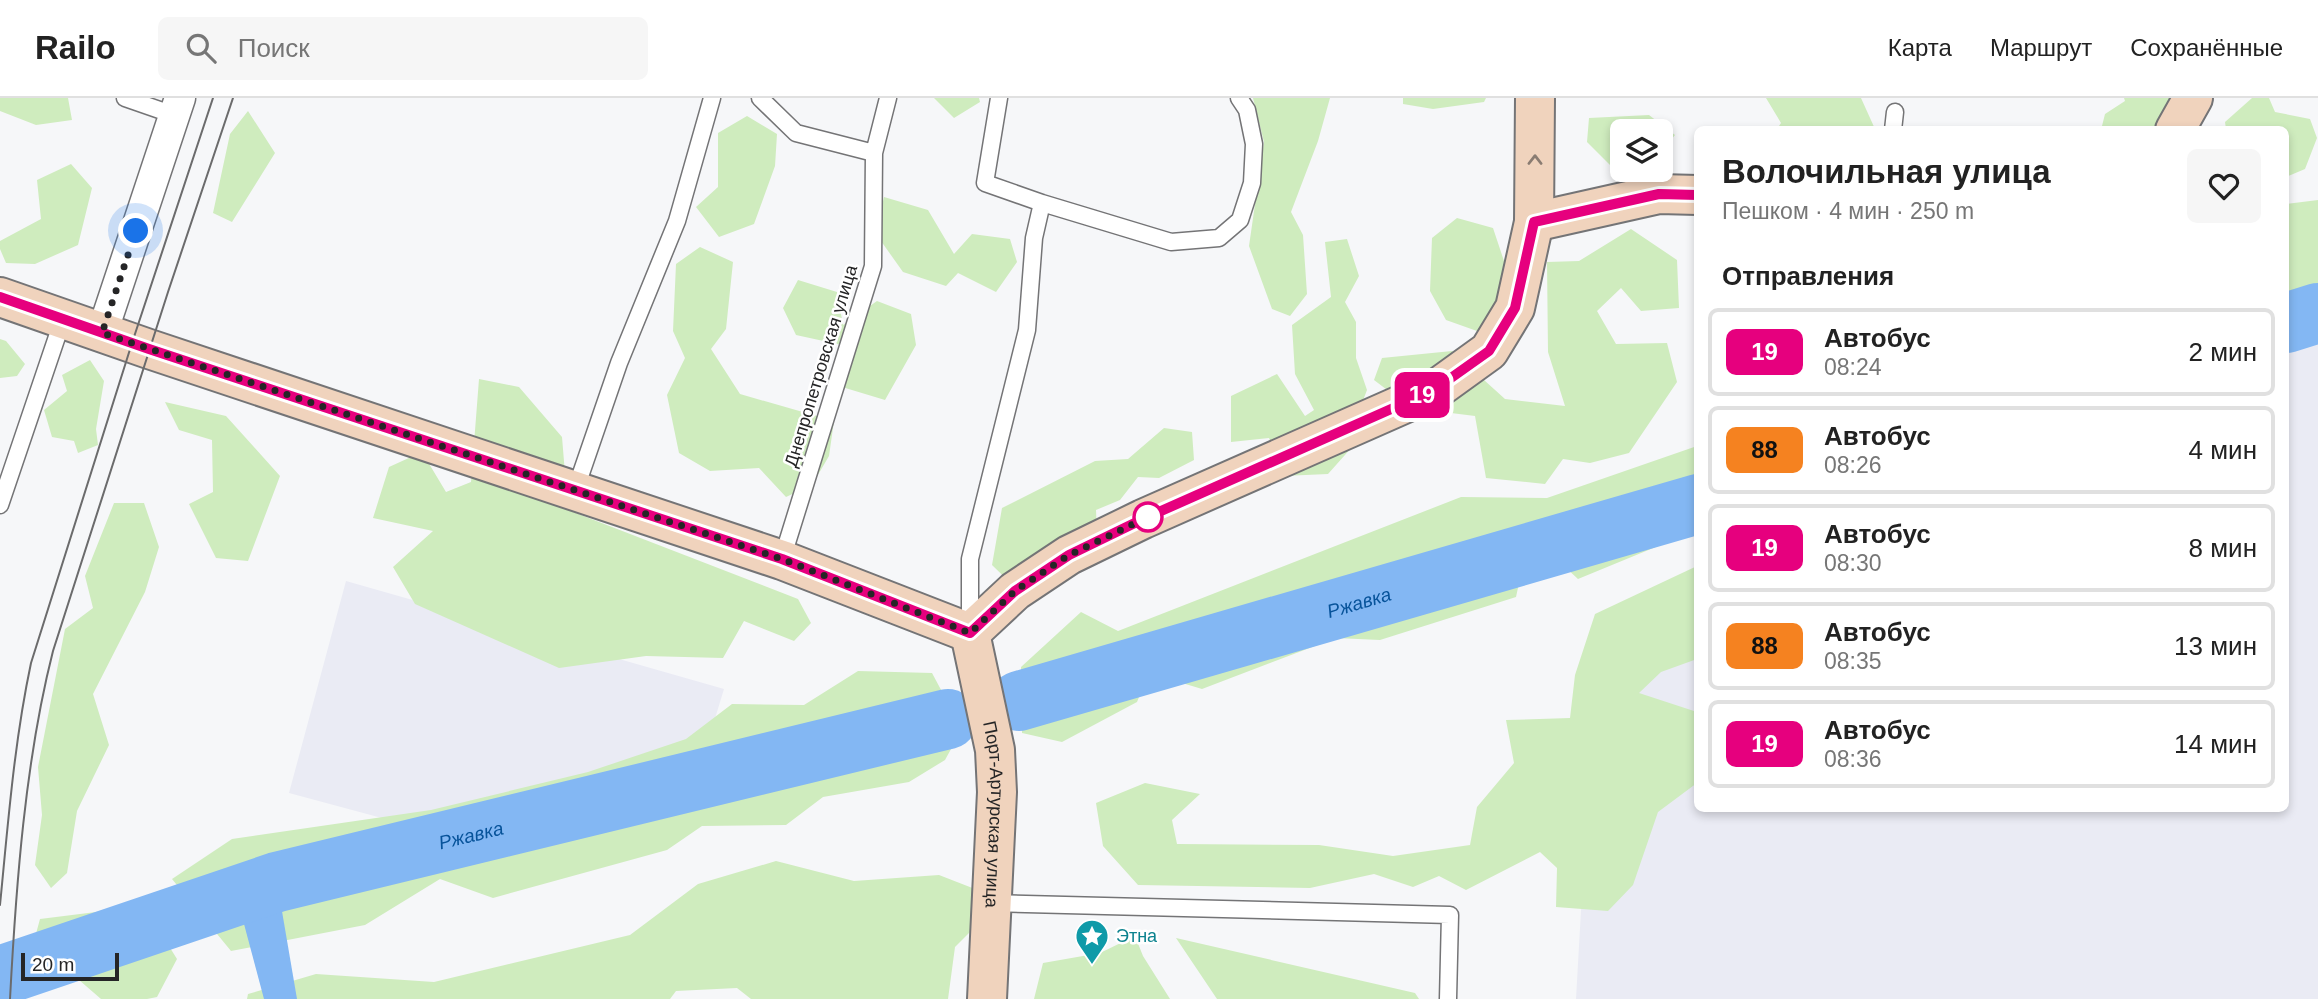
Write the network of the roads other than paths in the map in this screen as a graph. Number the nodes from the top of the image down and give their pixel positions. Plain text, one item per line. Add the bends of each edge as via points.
1 (125, 98) edge
2 (712, 98) edge
3 (760, 98) edge
4 (888, 98) edge
5 (999, 98) edge
6 (1239, 98) edge
7 (1535, 98) edge
8 (2193, 98) edge
9 (177, 107) edge
10 (1895, 112) dead end
11 (1894, 126) edge
12 (2177, 126) edge
13 (874, 153) junction
14 (1694, 195) edge
15 (1042, 203) junction
16 (1534, 222) junction
17 (0, 297) edge
18 (63, 318) junction
19 (102, 333) junction
20 (575, 491) junction
21 (0, 505) edge
22 (782, 559) junction
23 (970, 633) junction
24 (990, 903) junction
25 (987, 999) edge
26 (1448, 999) edge

1 - 9 lane
2 - 20 lane via 677,221 618,363
3 - 13 lane via 796,133
4 - 13 lane, Днепропетровская улица
5 - 15 lane via 985,183
6 - 15 lane via 1247,110 1254,144 1252,183 1240,220 1219,238 1171,242
16 -> 7 street
8 - 12 street
9 - 19 street
10 - 11 lane
13 - 22 lane, Днепропетровская улица via 873,266
14 - 16 street via 1659,194
15 - 23 lane via 1034,238 1027,330 970,559
16 - 23 street via 1515,308 1489,351 1434,390 1069,555 1015,591
17 - 18 street
18 - 19 street
18 - 21 lane
19 - 20 street
20 - 22 street
22 - 23 street
23 - 24 street, Порт-Артурская улица via 995,750
24 - 25 street, Порт-Артурская улица
24 - 26 lane via 1450,915

